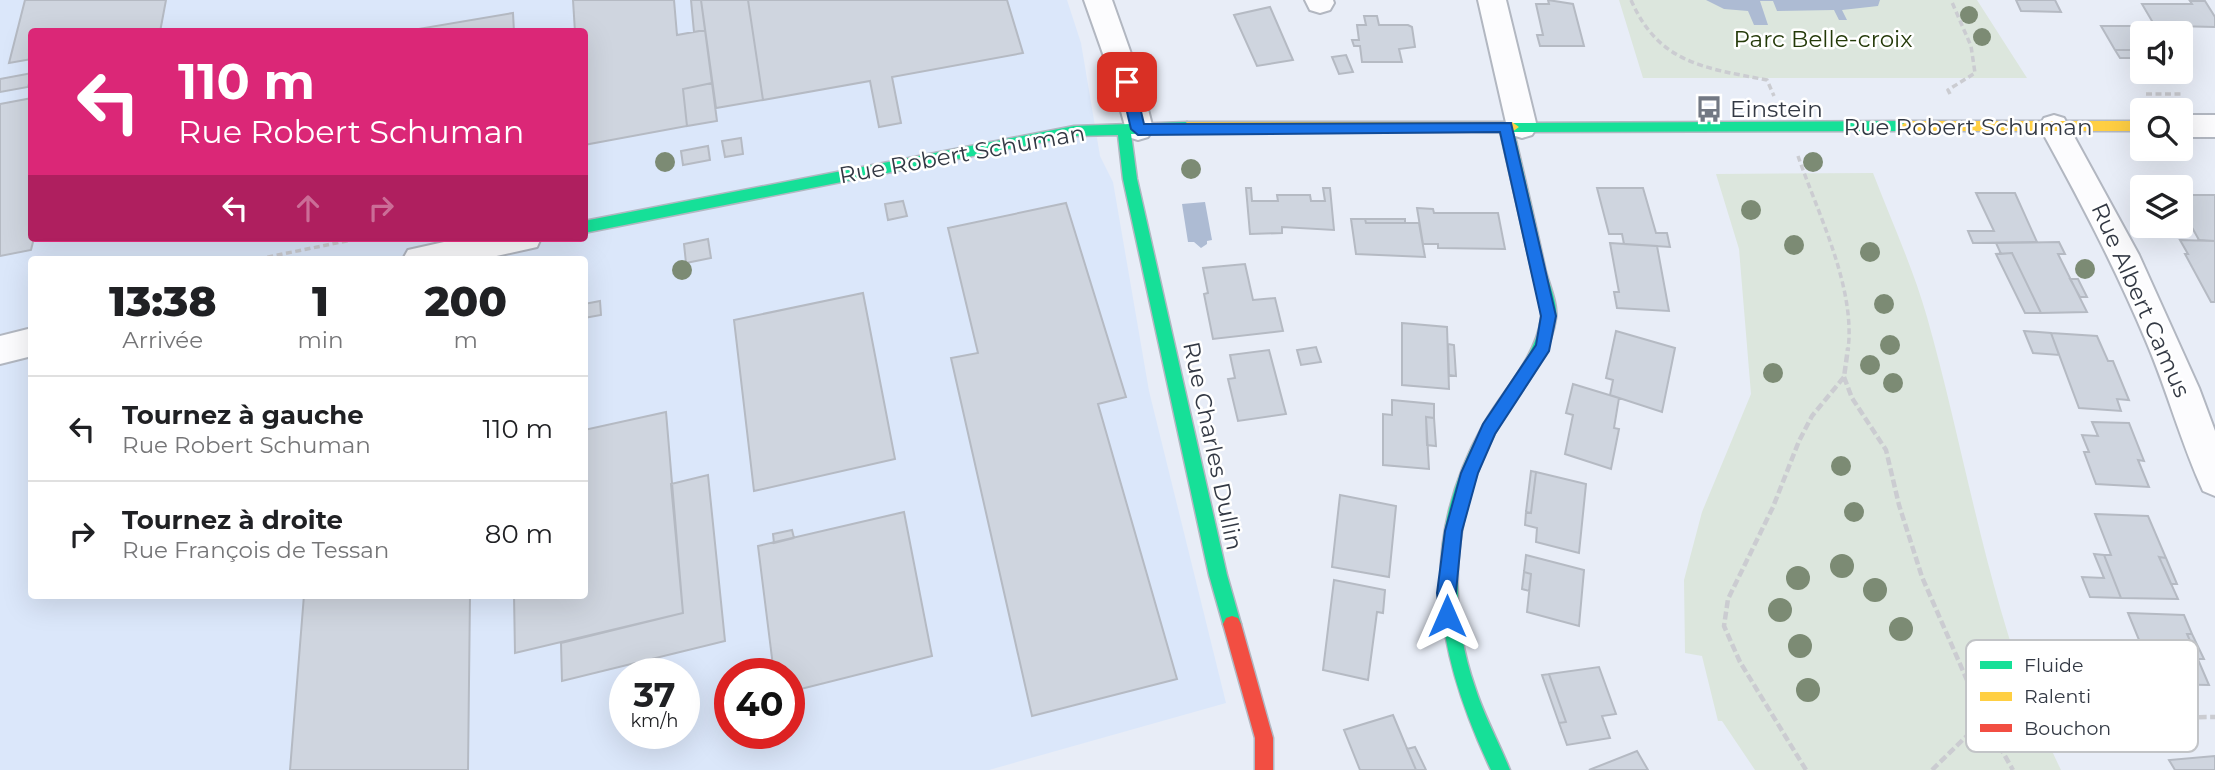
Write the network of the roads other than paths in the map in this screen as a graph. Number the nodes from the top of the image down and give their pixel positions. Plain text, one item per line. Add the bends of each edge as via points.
1 (1098, 0) edge
2 (1492, 0) edge
3 (2054, 126) junction
4 (2130, 126) edge
5 (2193, 126) edge
6 (2215, 126) edge
7 (1514, 127) junction
8 (1131, 130) junction
9 (588, 226) edge
10 (506, 242) edge
11 (434, 256) edge
12 (28, 343) edge
13 (0, 350) edge
14 (2215, 480) edge
15 (1264, 770) edge
16 (1501, 770) edge

1 - 8 street via 1127,82
2 - 7 street
3 - 4 street, Rue Robert Schuman
3 - 7 street, Rue Robert Schuman
3 - 14 street, Rue Albert Camus via 2139,284
5 - 6 street
7 - 8 street, Rue Robert Schuman
7 - 16 street via 1549,316 1543,346 1489,429 1469,473 1445,593 1449,628 1471,710
8 - 9 street, Rue Robert Schuman via 1050,135
8 - 15 street, Rue Charles Dullin via 1130,179 1218,575 1264,738
10 - 11 street
12 - 13 street

